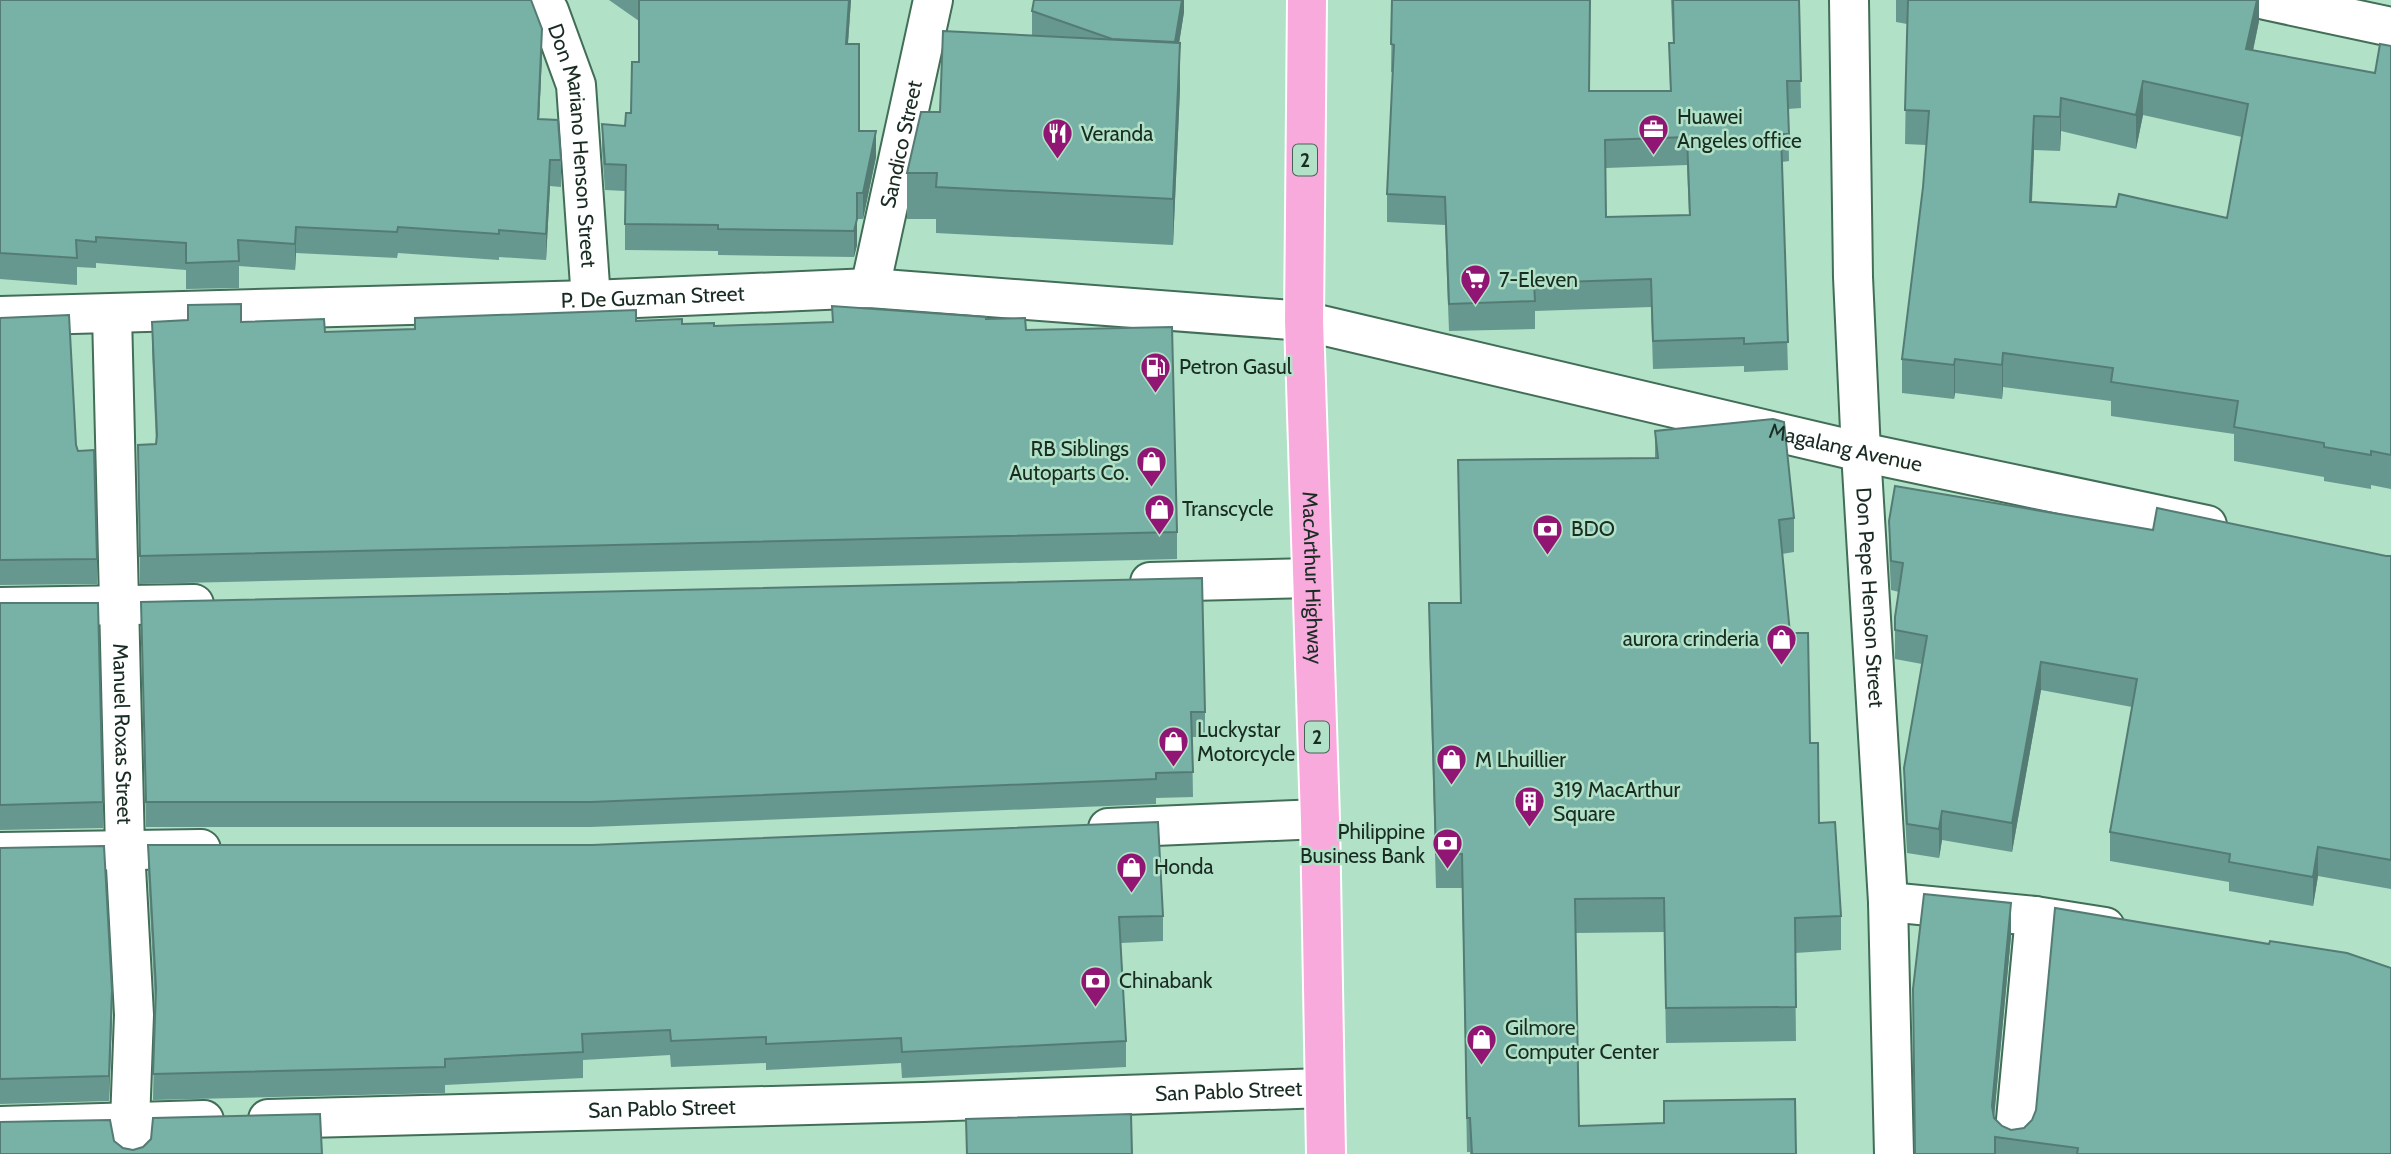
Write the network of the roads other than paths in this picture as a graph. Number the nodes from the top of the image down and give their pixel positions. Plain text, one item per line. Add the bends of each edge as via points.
1 (535, 0) edge
2 (933, 0) edge
3 (1307, 0) edge
4 (1849, 0) edge
5 (2265, 0) edge
6 (2391, 27) edge
7 (870, 288) junction
8 (591, 300) junction
9 (111, 314) junction
10 (0, 316) edge
11 (1304, 321) junction
12 (1861, 452) junction
13 (2242, 533) edge
14 (1311, 578) junction
15 (1117, 583) edge
16 (231, 604) edge
17 (120, 606) junction
18 (0, 607) edge
19 (1320, 819) junction
20 (1071, 829) edge
21 (125, 849) junction
22 (234, 849) edge
23 (0, 852) edge
24 (1888, 902) junction
25 (2035, 916) junction
26 (2145, 933) edge
27 (1324, 1088) junction
28 (0, 1126) edge
29 (131, 1138) edge
30 (2014, 1141) edge
31 (1326, 1154) edge
32 (1894, 1154) edge

1 - 8 street, Don Mariano Henson Street via 549,11 576,85
2 - 7 street, Sandico Street
3 - 11 highway, MacArthur Highway / 2
4 - 12 street, Don Pepe Henson Street
5 - 6 street
7 - 8 street, P. De Guzman Street
7 - 11 street, P. De Guzman Street
8 - 9 street, P. De Guzman Street
9 - 10 street, P. De Guzman Street
9 - 17 street, Manuel Roxas Street
11 - 12 street, Magalang Avenue
11 - 14 highway, MacArthur Highway / 2
12 - 13 street, Magalang Avenue
12 - 24 street, Don Pepe Henson Street
14 - 15 street
14 - 19 highway, MacArthur Highway / 2
16 - 17 street
17 - 18 street
17 - 21 street, Manuel Roxas Street
19 - 20 street
19 - 27 highway, MacArthur Highway / 2
21 - 22 street
21 - 23 street
21 - 29 street, Manuel Roxas Street via 134,1015
24 - 25 street
24 - 32 street, Don Pepe Henson Street
25 - 26 street
25 - 30 street
27 - 29 street, San Pablo Street
27 - 31 highway, MacArthur Highway / 2
28 - 29 street, San Pablo Street

